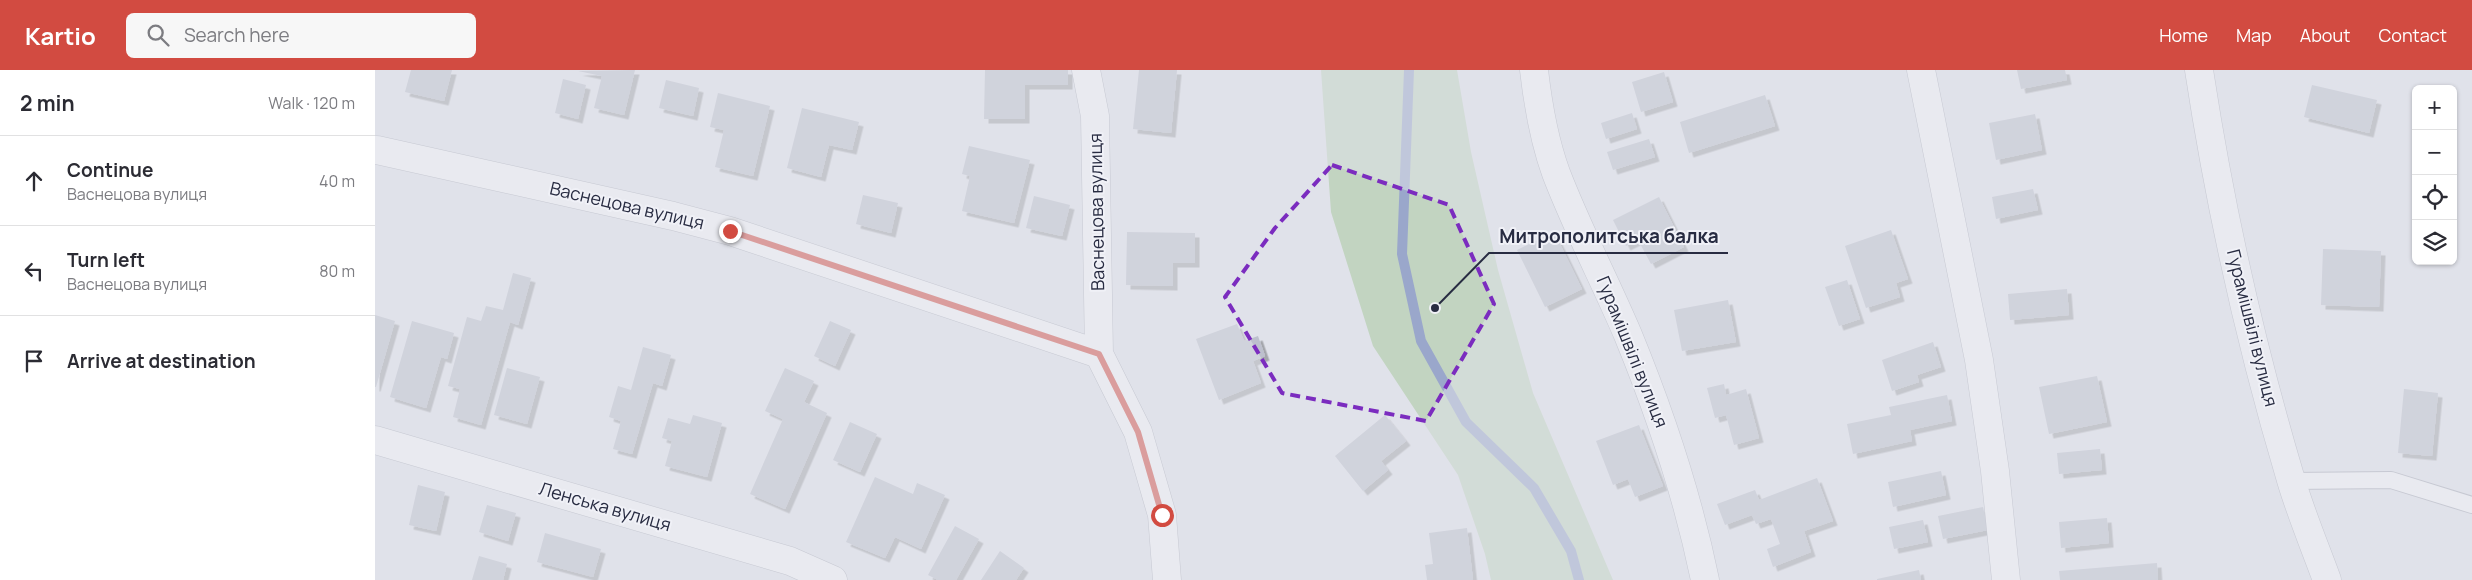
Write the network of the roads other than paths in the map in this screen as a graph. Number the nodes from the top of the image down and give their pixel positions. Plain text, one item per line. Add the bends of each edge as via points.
1 (1085, 70) edge
2 (1534, 70) edge
3 (1921, 70) edge
4 (2199, 70) edge
5 (376, 149) edge
6 (1099, 354) junction
7 (375, 440) edge
8 (2291, 481) junction
9 (2472, 504) edge
10 (833, 580) edge
11 (1167, 580) edge
12 (1705, 580) edge
13 (2006, 580) edge
14 (2327, 580) edge

1 - 6 street, Васнецова вулиця via 1095,116
2 - 12 street, Гурамішвілі вулиця via 1538,106 1556,172 1628,337 1659,419 1699,549
3 - 13 street via 1979,360
4 - 8 street, Гурамішвілі вулиця via 2244,306
5 - 6 street, Васнецова вулиця via 730,231
6 - 11 street, Васнецова вулиця via 1138,432 1162,515
7 - 10 street, Ленська вулиця via 790,561
8 - 9 lane via 2391,480
8 - 14 street, Гурамішвілі вулиця

